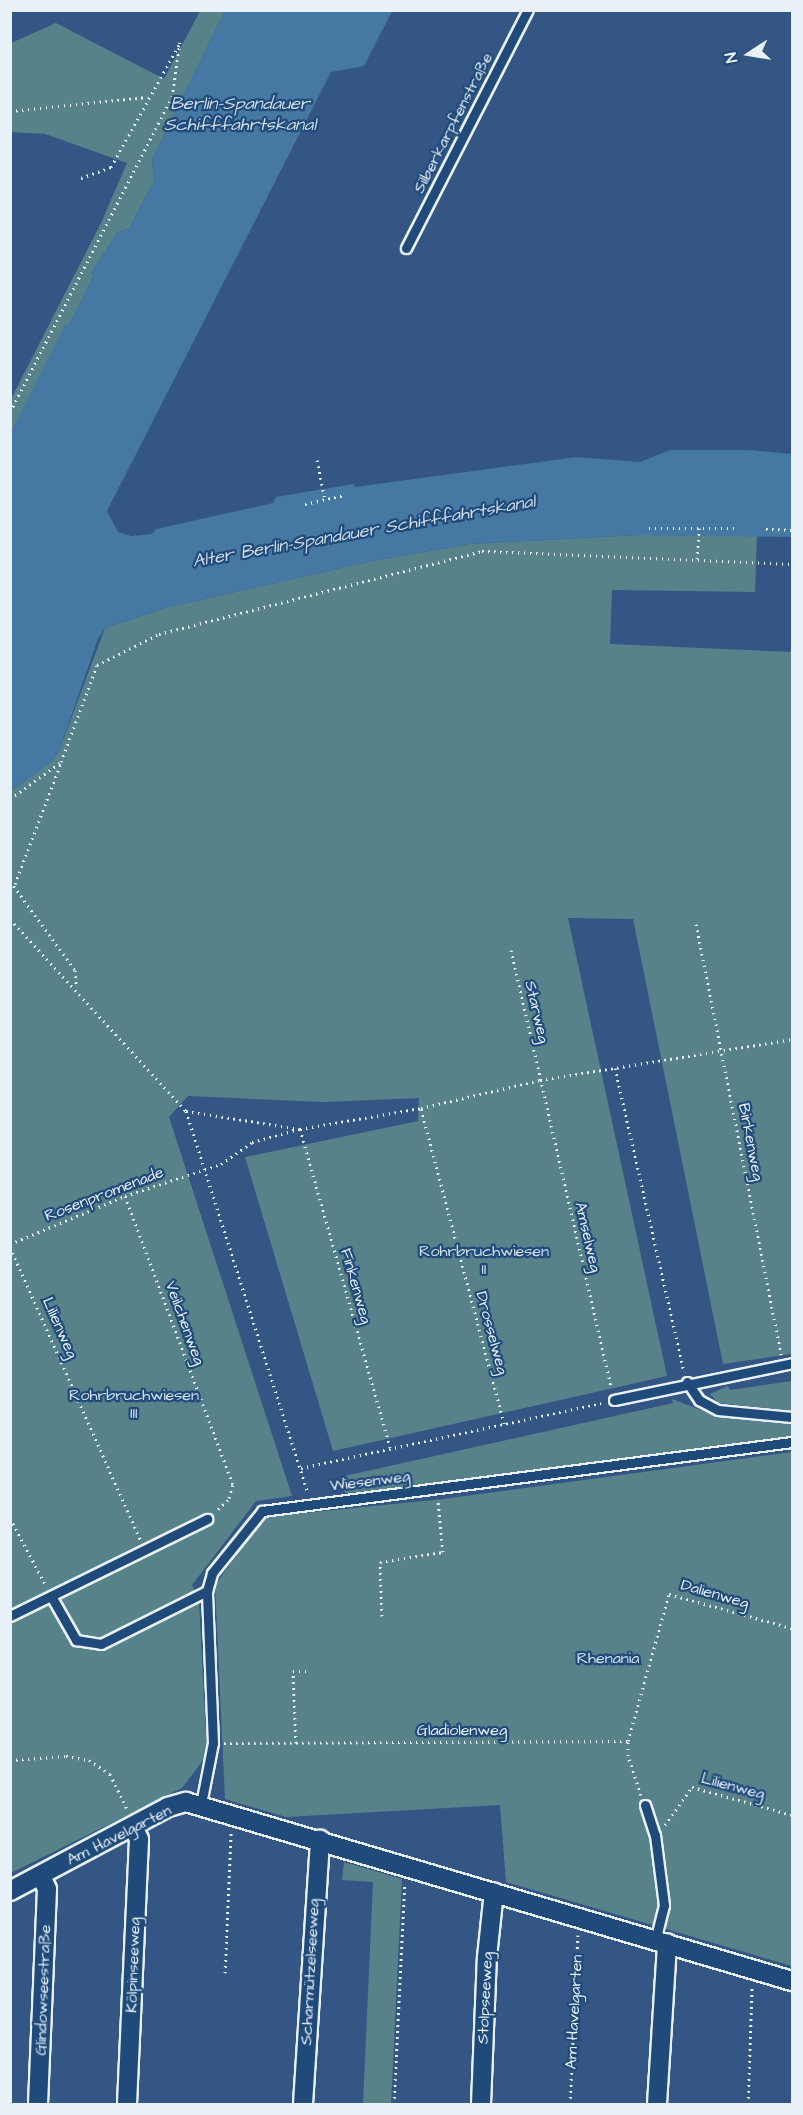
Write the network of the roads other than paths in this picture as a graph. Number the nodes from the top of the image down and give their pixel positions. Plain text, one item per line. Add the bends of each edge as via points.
1 (528, 10) edge
2 (406, 248) dead end
3 (788, 1364) edge
4 (687, 1382) junction
5 (614, 1400) road end
6 (792, 1417) edge
7 (792, 1442) edge
8 (207, 1519) road end
9 (207, 1591) junction
10 (51, 1596) junction
11 (10, 1616) edge
12 (201, 1804) junction
13 (645, 1805) road end
14 (133, 1827) junction
15 (320, 1840) junction
16 (41, 1876) junction
17 (10, 1891) edge
18 (494, 1892) junction
19 (661, 1942) junction
20 (792, 1981) edge
21 (38, 2104) edge
22 (128, 2104) edge
23 (303, 2104) edge
24 (481, 2104) edge
25 (657, 2104) edge

1 - 2 lane, Silberkarpfenstraße
3 - 4 lane
4 - 5 lane
4 - 6 lane via 699,1400 718,1410
7 - 9 lane, Wiesenweg via 262,1511 213,1574
8 - 10 lane
9 - 10 lane via 101,1644 76,1640
9 - 12 lane, Wiesenweg via 213,1743
10 - 11 lane
12 - 14 street, Am Havelgarten via 186,1802 168,1807
12 - 15 street, Am Havelgarten
13 - 19 lane via 655,1835 664,1905
14 - 16 street, Am Havelgarten
14 - 22 street, Kölpinseeweg via 139,1839
15 - 18 street, Am Havelgarten
15 - 23 street, Scharmützelseeweg
16 - 17 street, Am Havelgarten
16 - 21 street, Glindowseestraße via 47,1889
18 - 19 street, Am Havelgarten
18 - 24 street, Stolpseeweg via 487,1957
19 - 20 street, Am Havelgarten
19 - 25 street

